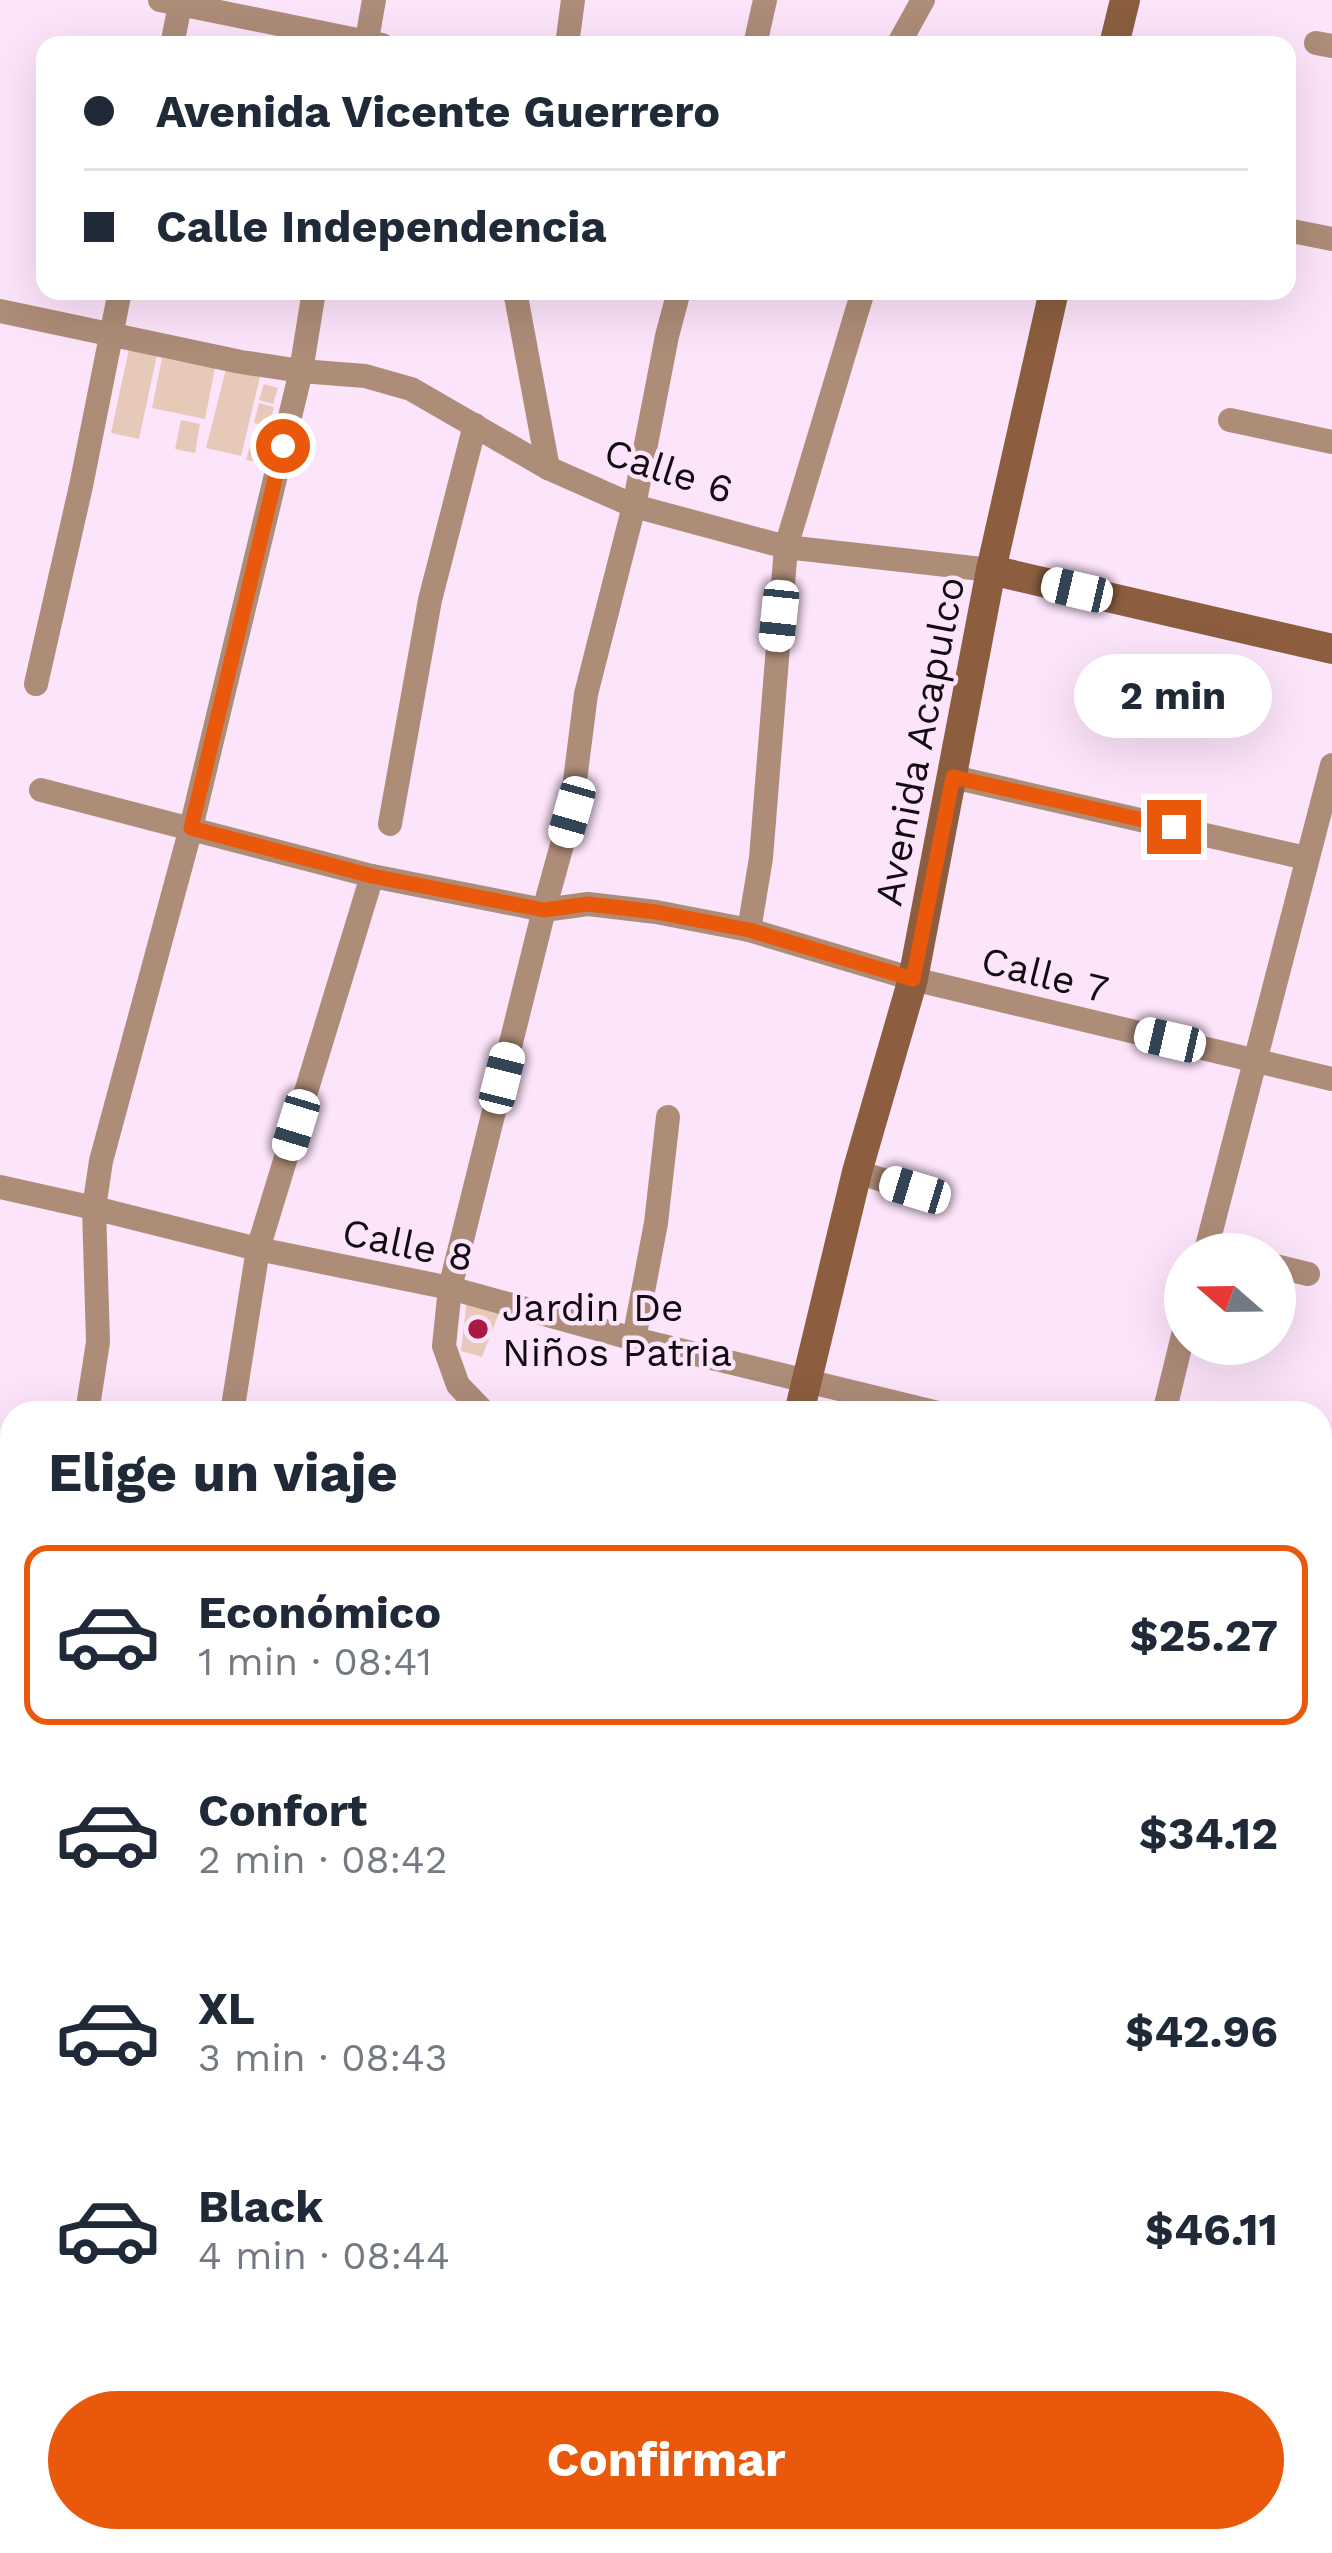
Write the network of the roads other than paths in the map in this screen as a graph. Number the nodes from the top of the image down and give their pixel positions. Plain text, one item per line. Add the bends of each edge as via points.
1 (374, 0) edge
2 (573, 0) edge
3 (765, 0) edge
4 (923, 0) edge
5 (1126, 0) edge
6 (174, 2) edge
7 (172, 36) edge
8 (333, 36) edge
9 (372, 36) edge
10 (568, 36) edge
11 (757, 36) edge
12 (903, 36) edge
13 (1116, 36) edge
14 (1296, 232) edge
15 (1332, 238) edge
16 (118, 300) edge
17 (313, 300) edge
18 (517, 300) edge
19 (677, 300) edge
20 (860, 300) edge
21 (1052, 300) edge
22 (0, 311) edge
23 (110, 335) junction
24 (301, 371) junction
25 (1230, 420) dead end
26 (475, 425) junction
27 (1332, 442) edge
28 (548, 468) junction
29 (634, 506) junction
30 (786, 547) junction
31 (992, 570) junction
32 (1332, 650) edge
33 (36, 684) dead end
34 (1332, 765) edge
35 (953, 777) junction
36 (41, 790) dead end
37 (390, 824) dead end
38 (191, 828) junction
39 (1306, 858) junction
40 (372, 876) junction
41 (544, 910) junction
42 (749, 930) junction
43 (913, 979) junction
44 (1255, 1061) junction
45 (1332, 1078) edge
46 (668, 1117) dead end
47 (857, 1172) junction
48 (0, 1187) edge
49 (915, 1190) dead end
50 (94, 1208) junction
51 (1217, 1233) edge
52 (258, 1249) junction
53 (1296, 1271) edge
54 (1308, 1274) dead end
55 (450, 1288) junction
56 (634, 1340) junction
57 (1176, 1365) edge
58 (802, 1398) edge
59 (88, 1401) edge
60 (234, 1401) edge
61 (473, 1401) edge
62 (1167, 1401) edge

1 - 9 street
2 - 10 street
3 - 11 street
4 - 12 street
5 - 13 street
6 - 7 street
6 - 8 street
14 - 15 street
16 - 23 street
17 - 24 street
18 - 28 street
19 - 29 street
20 - 30 street
21 - 31 street, Avenida Acapulco
22 - 23 street, Calle 6
23 - 24 street, Calle 6
23 - 33 street
24 - 26 street, Calle 6 via 411,389
24 - 38 street
25 - 27 street
26 - 28 street, Calle 6
26 - 37 street via 430,600
28 - 29 street, Calle 6
29 - 30 street, Calle 6
29 - 41 street via 586,694 572,812
30 - 31 street, Calle 6
30 - 42 street
31 - 32 street, Calle 6
31 - 35 street, Avenida Acapulco
34 - 39 street
35 - 39 street
35 - 43 street, Avenida Acapulco
36 - 38 street, Calle 7
38 - 40 street, Calle 7
38 - 50 street
39 - 44 street
40 - 41 street, Calle 7
40 - 52 street
41 - 42 street, Calle 7 via 588,904
41 - 55 street
42 - 43 street, Calle 7
43 - 44 street, Calle 7
43 - 47 street, Avenida Acapulco
44 - 45 street, Calle 7
44 - 51 street
46 - 56 street
47 - 49 street
47 - 58 street, Avenida Acapulco
48 - 50 street, Calle 8
50 - 52 street, Calle 8
50 - 59 street via 98,1342
52 - 55 street, Calle 8
52 - 60 street
53 - 54 street
55 - 56 street, Calle 8
55 - 61 street via 445,1346 458,1385
56 - 58 street, Calle 8
57 - 62 street

